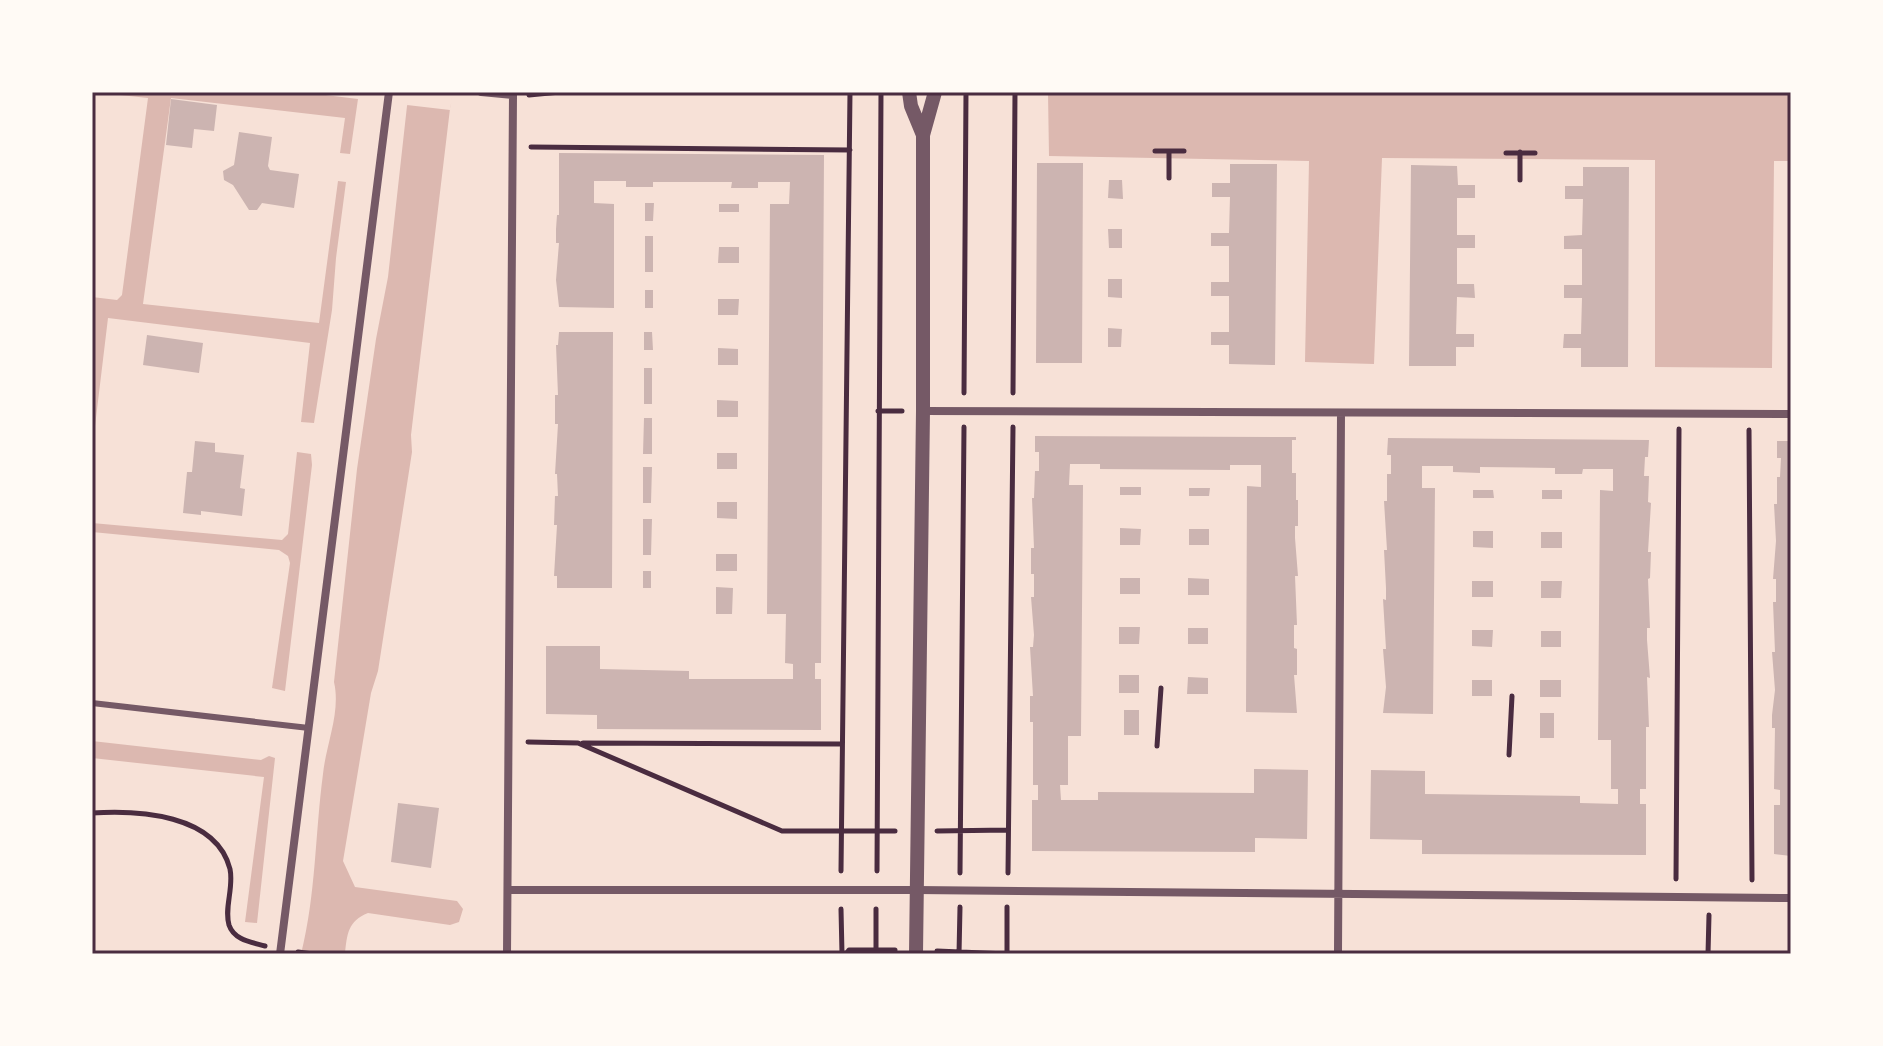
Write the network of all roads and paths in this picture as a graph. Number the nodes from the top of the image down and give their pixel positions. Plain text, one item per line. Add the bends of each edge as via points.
1 (389, 92) edge
2 (481, 92) edge
3 (560, 92) edge
4 (850, 92) edge
5 (881, 92) edge
6 (909, 92) edge
7 (935, 92) edge
8 (966, 92) edge
9 (1015, 92) edge
10 (513, 95) junction
11 (923, 135) junction
12 (512, 147) junction
13 (850, 150) junction
14 (1155, 151) dead end
15 (1184, 151) dead end
16 (1506, 153) dead end
17 (1535, 153) dead end
18 (1169, 155) junction
19 (1520, 156) junction
20 (1169, 178) dead end
21 (1520, 180) dead end
22 (964, 410) junction
23 (923, 411) junction
24 (1013, 412) junction
25 (1679, 412) junction
26 (1749, 413) junction
27 (1341, 414) junction
28 (1791, 414) edge
29 (1161, 688) dead end
30 (1512, 696) dead end
31 (92, 703) edge
32 (309, 728) junction
33 (509, 742) junction
34 (578, 743) junction
35 (841, 744) junction
36 (1157, 746) dead end
37 (1509, 755) dead end
38 (92, 813) edge
39 (917, 830) junction
40 (1008, 830) junction
41 (877, 831) junction
42 (961, 831) junction
43 (842, 832) junction
44 (508, 890) junction
45 (917, 890) junction
46 (840, 891) junction
47 (876, 891) junction
48 (960, 891) junction
49 (1007, 892) junction
50 (1339, 895) junction
51 (1676, 896) junction
52 (1709, 897) junction
53 (1752, 897) junction
54 (1791, 898) edge
55 (280, 952) edge
56 (507, 954) edge
57 (842, 954) edge
58 (876, 954) edge
59 (916, 954) edge
60 (959, 954) edge
61 (1007, 954) edge
62 (1338, 954) edge
63 (1708, 954) edge

1 - 32 street
2 - 10 street
3 - 10 path
4 - 13 path
5 - 41 path
6 - 11 street
7 - 11 street
8 - 22 path
9 - 24 path
10 - 12 street
11 - 23 street
12 - 13 path
12 - 33 street
13 - 35 path
14 - 18 path
15 - 18 path
16 - 19 path
17 - 19 path
18 - 20 path
19 - 21 path
22 - 23 street
22 - 24 street
22 - 42 path
23 - 39 street
24 - 27 street
24 - 40 path
25 - 26 street
25 - 27 street
25 - 51 path
26 - 28 street
26 - 53 path
27 - 50 street
29 - 36 path
30 - 37 path
31 - 32 lane
32 - 55 street
33 - 34 path
33 - 44 street
34 - 35 path
34 - 43 path via 782,831
35 - 43 path
38 - 55 path via 147,814 207,834 229,867 230,927 241,939
39 - 41 path
39 - 42 path
39 - 45 street
40 - 42 path
40 - 49 path
41 - 43 path
41 - 47 path
42 - 48 path
43 - 46 path
44 - 46 street
44 - 56 street
45 - 47 street
45 - 48 street
45 - 59 street
46 - 47 street
46 - 57 path
47 - 58 path
48 - 49 street
48 - 60 path
49 - 50 street
49 - 61 path
50 - 51 street
50 - 62 street
51 - 52 street
52 - 53 street
52 - 63 path
53 - 54 street

